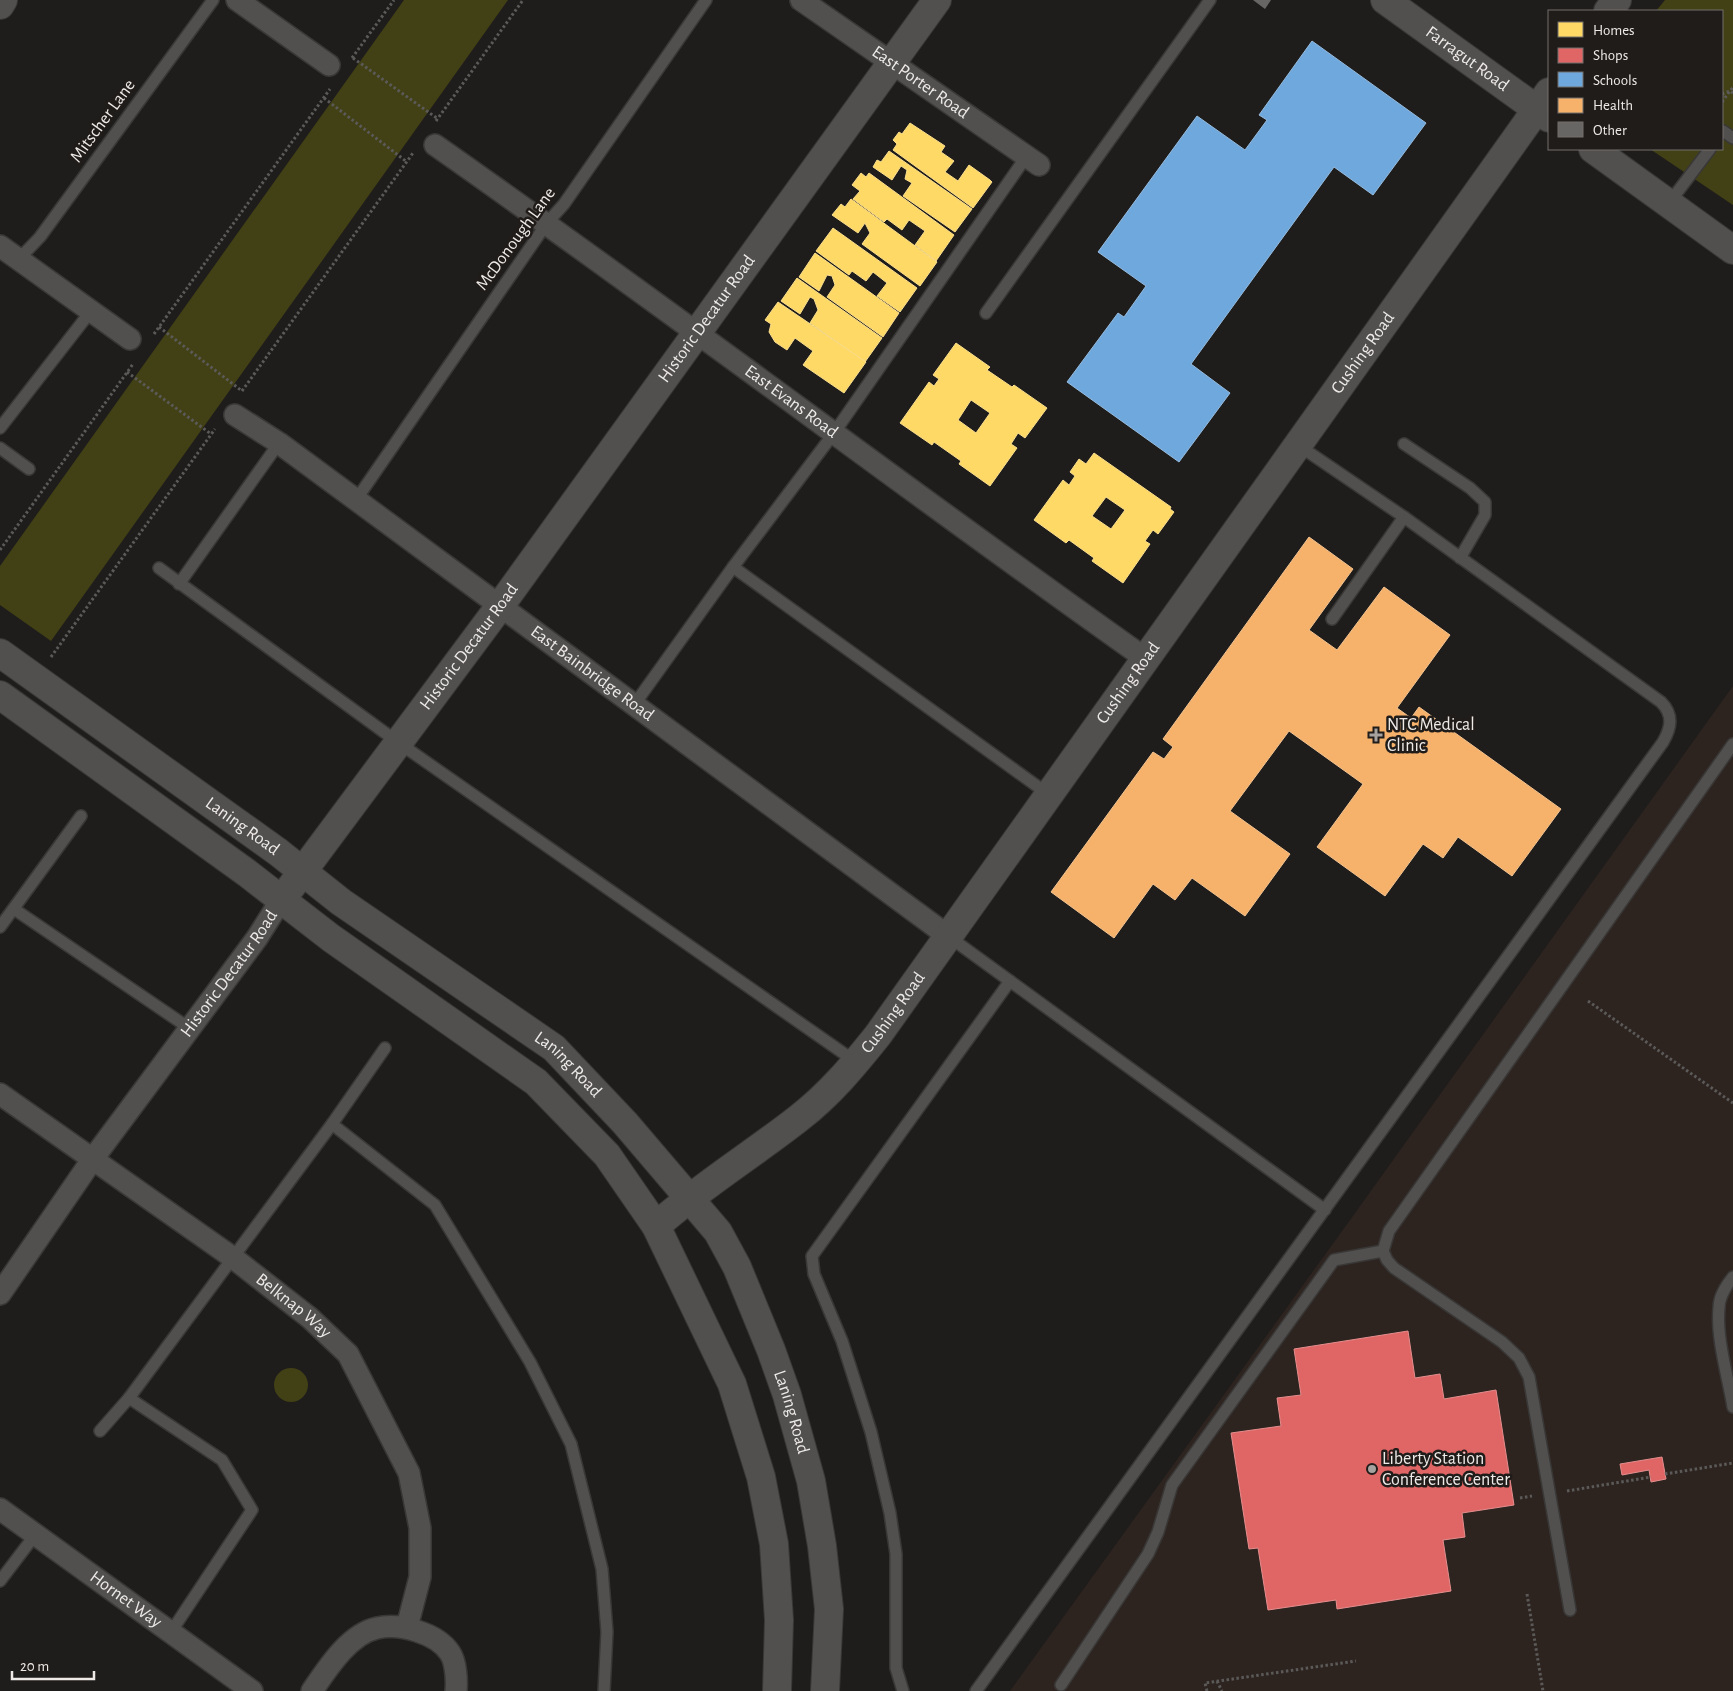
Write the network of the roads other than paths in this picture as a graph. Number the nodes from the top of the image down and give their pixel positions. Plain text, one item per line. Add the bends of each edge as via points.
1 (3, 0) edge
2 (214, 0) edge
3 (236, 0) edge
4 (706, 0) edge
5 (800, 0) edge
6 (937, 0) edge
7 (1210, 0) edge
8 (1385, 0) edge
9 (0, 5) edge
10 (891, 64) junction
11 (337, 71) road end
12 (1545, 106) edge
13 (428, 140) road end
14 (1594, 150) edge
15 (1709, 150) edge
16 (1033, 161) joint
17 (1669, 204) junction
18 (547, 223) junction
19 (0, 246) edge
20 (1733, 250) edge
21 (18, 260) junction
22 (91, 311) junction
23 (986, 313) dead end
24 (696, 334) junction
25 (139, 346) road end
26 (236, 406) road end
27 (0, 428) edge
28 (834, 433) junction
29 (279, 443) junction
30 (1404, 444) dead end
31 (1298, 445) junction
32 (0, 448) edge
33 (30, 469) dead end
34 (356, 500) junction
35 (1404, 517) junction
36 (1460, 558) junction
37 (733, 567) junction
38 (159, 568) dead end
39 (179, 584) junction
40 (500, 606) junction
41 (1332, 619) dead end
42 (0, 652) edge
43 (1146, 659) junction
44 (0, 695) edge
45 (634, 705) junction
46 (399, 743) junction
47 (1733, 744) edge
48 (1048, 794) junction
49 (81, 816) dead end
50 (302, 872) junction
51 (281, 900) junction
52 (14, 909) junction
53 (0, 928) edge
54 (948, 936) junction
55 (1010, 981) junction
56 (189, 1028) junction
57 (385, 1048) dead end
58 (856, 1062) junction
59 (0, 1094) edge
60 (332, 1124) junction
61 (92, 1160) junction
62 (690, 1196) junction
63 (1325, 1210) junction
64 (656, 1226) junction
65 (1383, 1251) junction
66 (232, 1257) junction
67 (1733, 1277) edge
68 (0, 1294) edge
69 (129, 1398) junction
70 (1733, 1407) edge
71 (100, 1431) dead end
72 (0, 1509) edge
73 (35, 1535) junction
74 (0, 1581) edge
75 (1570, 1610) dead end
76 (407, 1627) junction
77 (171, 1632) junction
78 (1061, 1685) dead end
79 (252, 1691) edge
80 (312, 1691) edge
81 (456, 1691) edge
82 (604, 1691) edge
83 (777, 1691) edge
84 (825, 1691) edge
85 (903, 1691) edge
86 (976, 1691) edge

1 - 9 street
2 - 21 lane, Mitscher Lane via 40,237
3 - 11 street
4 - 18 lane, McDonough Lane via 564,204
5 - 10 street, East Porter Road
6 - 10 street, Historic Decatur Road
7 - 23 lane
8 - 12 street, Farragut Road
10 - 16 street, East Porter Road
10 - 24 street, Historic Decatur Road
12 - 31 street, Cushing Road
13 - 18 street, East Evans Road
14 - 17 street
15 - 17 lane
16 - 28 lane
17 - 20 street
18 - 24 street, East Evans Road
18 - 34 lane, McDonough Lane
19 - 21 street
21 - 22 street
22 - 25 street
22 - 27 lane
24 - 28 street, East Evans Road
24 - 40 street, Historic Decatur Road
26 - 29 street, East Bainbridge Road
28 - 37 lane
28 - 43 street, East Evans Road
29 - 34 street, East Bainbridge Road
29 - 39 lane
30 - 36 lane via 1470,488 1485,502 1485,515
31 - 35 lane
31 - 43 street, Cushing Road
32 - 33 lane
34 - 40 street, East Bainbridge Road
35 - 36 lane
35 - 41 lane
36 - 63 lane via 1661,702 1669,712 1671,727
37 - 45 lane
37 - 48 lane
38 - 39 lane
39 - 46 lane
40 - 45 street, East Bainbridge Road
40 - 46 street, Historic Decatur Road
42 - 50 street, Laning Road
43 - 48 street, Cushing Road
44 - 51 street, Laning Road
45 - 54 street, East Bainbridge Road
46 - 50 street, Historic Decatur Road
46 - 58 lane
47 - 65 lane via 1389,1231
48 - 54 street, Cushing Road
49 - 52 lane
50 - 51 street, Historic Decatur Road
50 - 62 street, Laning Road via 340,902 554,1048
51 - 56 street, Historic Decatur Road via 257,938
51 - 64 street, Laning Road via 446,1021 536,1082 606,1155
52 - 53 lane
52 - 56 lane
54 - 55 lane
54 - 58 street, Cushing Road
55 - 63 lane
55 - 85 lane via 812,1256 814,1274 842,1341 870,1432 890,1513 896,1554 896,1668
56 - 61 street, Historic Decatur Road
57 - 60 lane
58 - 62 street, Cushing Road via 835,1087 801,1117
59 - 61 street, Belknap Way
60 - 66 lane
60 - 82 lane via 435,1206 530,1362 571,1444 602,1569 607,1632
61 - 66 street, Belknap Way
61 - 68 street, Historic Decatur Road
62 - 64 street, Cushing Road
62 - 84 street, Laning Road via 718,1232 737,1267 787,1394 812,1481 829,1609
63 - 86 lane
64 - 83 street, Laning Road via 732,1384 760,1477 774,1554 779,1620
65 - 75 lane via 1394,1268 1502,1342 1519,1358 1529,1377
65 - 78 lane via 1334,1260 1172,1485 1148,1554
66 - 69 lane
66 - 76 street, Belknap Way via 310,1318 348,1354 409,1473 420,1528 420,1577
67 - 70 lane via 1718,1306
69 - 71 lane
69 - 77 lane via 222,1460 252,1510
72 - 73 street, Hornet Way
73 - 74 lane
73 - 77 street, Hornet Way
76 - 80 street via 377,1628 353,1641 334,1659
76 - 81 street via 427,1634 451,1654
77 - 79 street, Hornet Way

